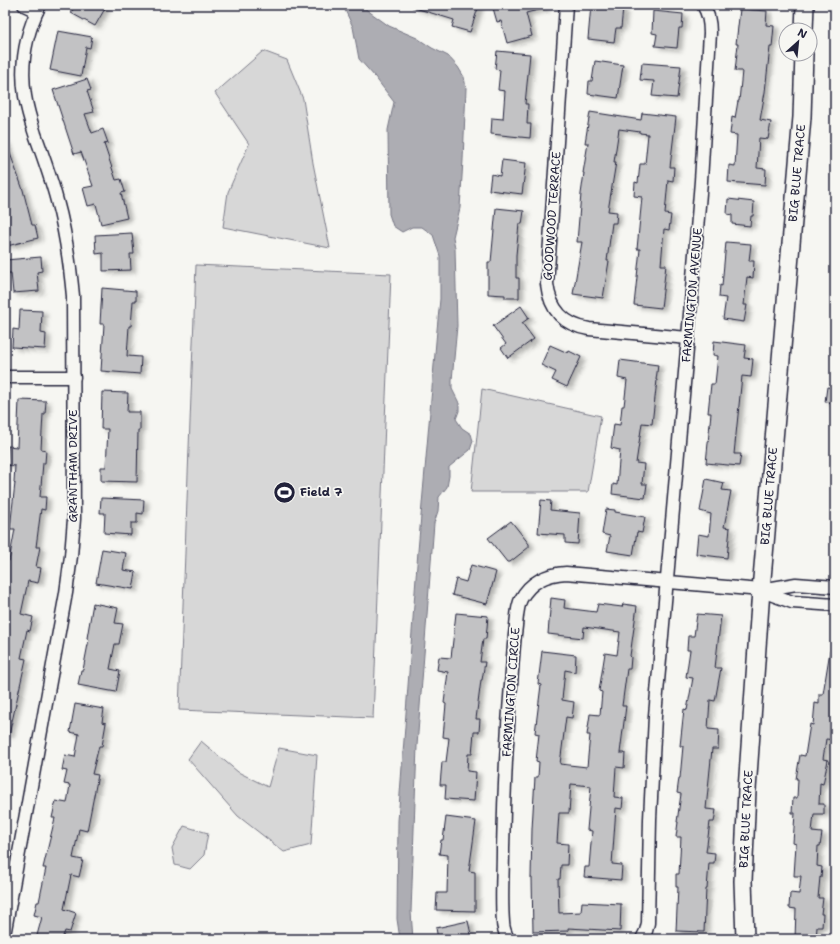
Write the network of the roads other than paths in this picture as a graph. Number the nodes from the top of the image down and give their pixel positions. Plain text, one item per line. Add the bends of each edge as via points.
1 (24, 5) edge
2 (566, 5) edge
3 (805, 5) edge
4 (704, 7) edge
5 (38, 8) edge
6 (804, 22) edge
7 (804, 62) edge
8 (688, 338) junction
9 (5, 377) edge
10 (74, 377) junction
11 (666, 582) junction
12 (835, 587) edge
13 (761, 590) junction
14 (835, 605) edge
15 (5, 930) edge
16 (508, 939) edge
17 (642, 939) edge
18 (745, 939) edge

1 - 5 street
2 - 8 street, GOODWOOD TERRACE via 546,284 550,300 559,314 580,328
3 - 6 street
4 - 8 street, FARMINGTON AVENUE via 710,24 710,33
5 - 10 street, GRANTHAM DRIVE via 25,49 24,88 30,117 58,204 70,264
7 - 13 street, BIG BLUE TRACE via 801,125
8 - 11 street, FARMINGTON AVENUE
9 - 10 street
10 - 15 street, GRANTHAM DRIVE via 74,519 71,556
11 - 13 street, FARMINGTON CIRCLE
11 - 16 street, FARMINGTON CIRCLE via 566,573 550,575 537,581 521,600 514,638 504,805 503,922
11 - 17 street via 655,716 648,923
12 - 13 street via 796,584
13 - 14 street via 792,602
13 - 18 street, BIG BLUE TRACE via 747,790 743,882

